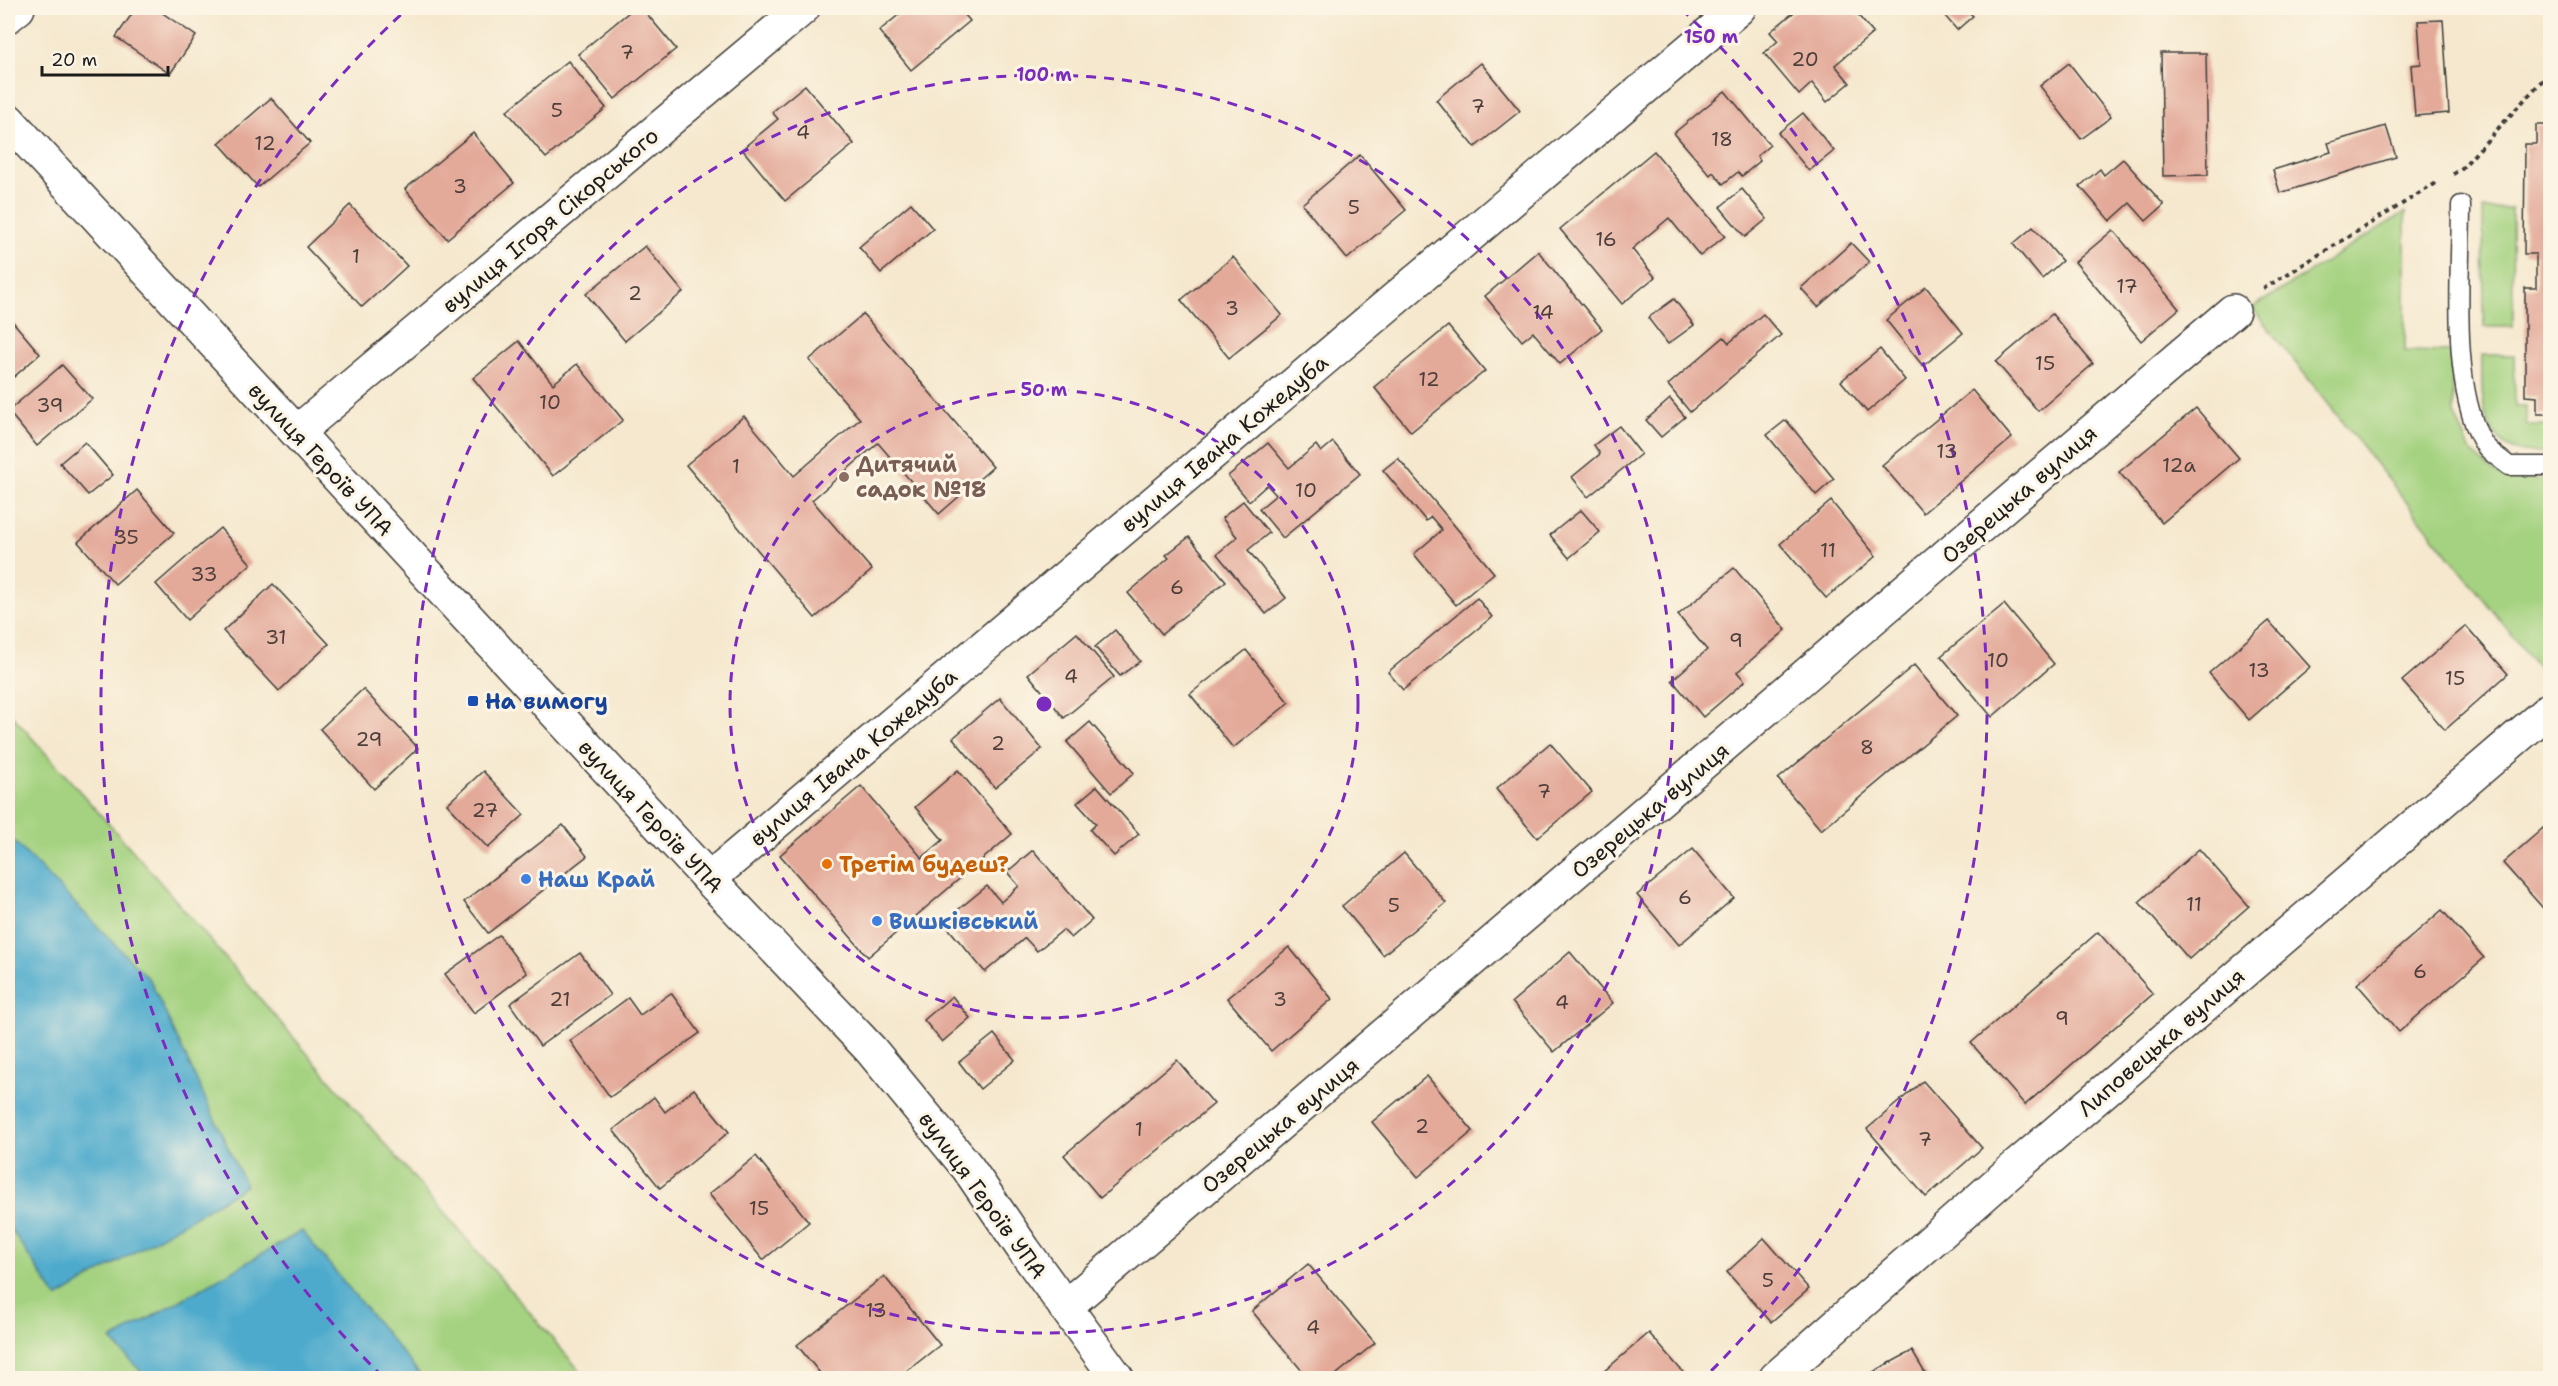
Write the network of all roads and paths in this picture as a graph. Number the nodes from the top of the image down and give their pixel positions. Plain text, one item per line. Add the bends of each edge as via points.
1 (18, 8) edge
2 (803, 8) edge
3 (1739, 8) edge
4 (8, 16) edge
5 (2550, 72) edge
6 (8, 120) edge
7 (2451, 175) dead end
8 (2442, 180) dead end
9 (2461, 206) dead end
10 (2233, 310) joint
11 (297, 432) junction
12 (2550, 466) edge
13 (2550, 709) edge
14 (709, 879) junction
15 (1065, 1308) junction
16 (1117, 1378) edge
17 (1776, 1378) edge

1 - 4 street
2 - 11 street, вулиця Ігоря Сікорського
3 - 14 street, вулиця Івана Кожедуба
5 - 7 path via 2461,169
6 - 11 street, вулиця Героїв УПА
8 - 10 path
9 - 12 lane via 2461,347 2469,411 2483,444 2509,466
10 - 15 street, Озерецька вулиця
11 - 14 street, вулиця Героїв УПА
13 - 17 street, Липовецька вулиця via 2020,1163
14 - 15 street, вулиця Героїв УПА via 871,1050 969,1168
15 - 16 street, вулиця Героїв УПА

